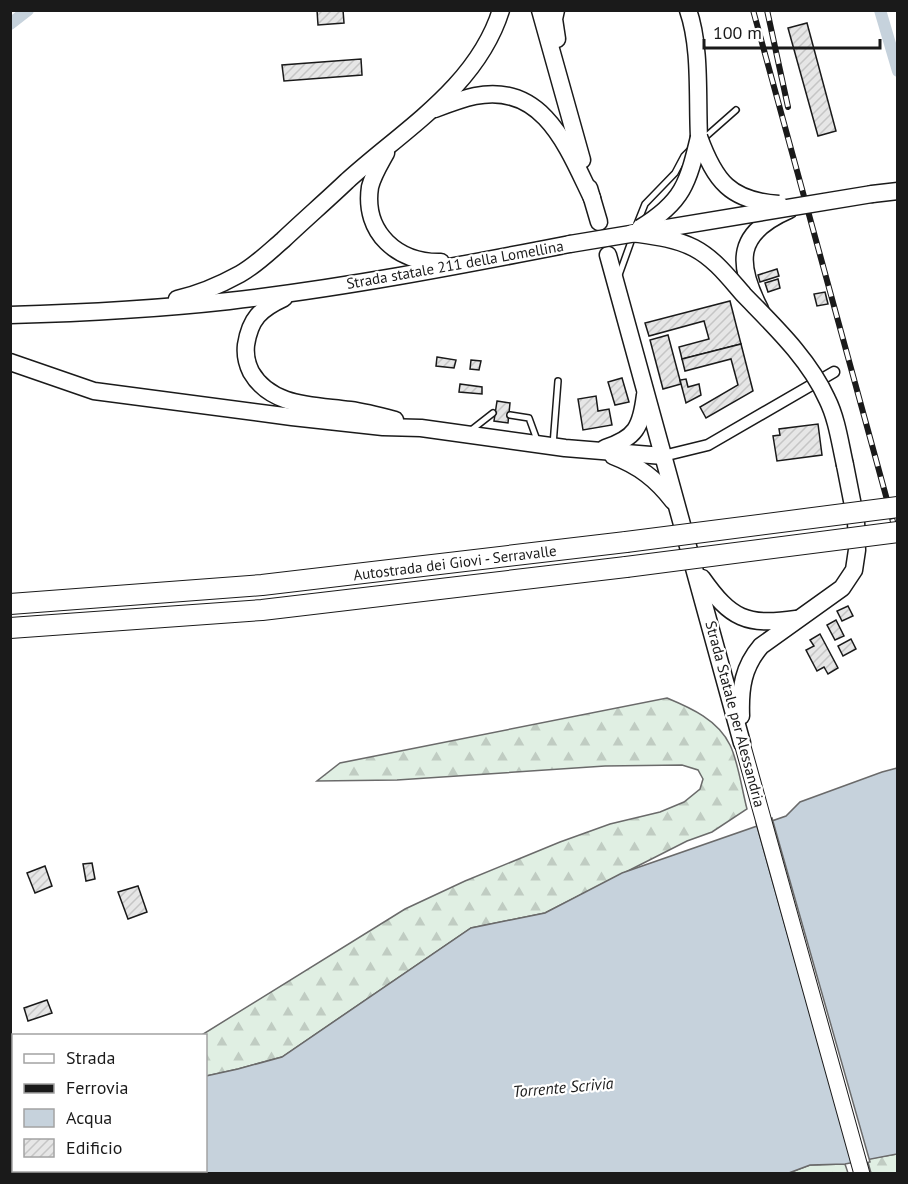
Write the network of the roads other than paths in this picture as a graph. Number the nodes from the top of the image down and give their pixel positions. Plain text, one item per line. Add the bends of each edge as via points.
1 (501, 10) edge
2 (540, 10) edge
3 (556, 10) edge
4 (687, 10) edge
5 (566, 102) junction
6 (736, 110) dead end
7 (429, 112) junction
8 (699, 137) junction
9 (393, 143) junction
10 (897, 191) edge
11 (592, 198) junction
12 (798, 206) junction
13 (598, 222) dead end
14 (632, 233) junction
15 (608, 255) dead end
16 (484, 261) junction
17 (616, 282) junction
18 (298, 292) junction
19 (136, 309) junction
20 (10, 315) edge
21 (763, 315) junction
22 (10, 362) edge
23 (834, 372) dead end
24 (558, 381) dead end
25 (645, 386) junction
26 (493, 413) dead end
27 (510, 415) dead end
28 (422, 428) junction
29 (465, 434) junction
30 (546, 446) junction
31 (598, 450) junction
32 (663, 456) junction
33 (897, 507) edge
34 (678, 508) junction
35 (897, 532) edge
36 (695, 568) junction
37 (14, 603) edge
38 (797, 618) junction
39 (15, 629) edge
40 (742, 743) junction
41 (862, 1173) edge

1 - 7 main road via 474,63
2 - 5 main road
3 - 5 main road
4 - 8 main road via 696,52
5 - 11 main road
6 - 17 lane via 684,156 675,173 645,204
7 - 9 main road
7 - 11 main road via 476,96 512,97 527,103 553,125
8 - 12 main road, bridge via 715,175 724,185 750,199
8 - 14 main road, bridge via 689,177 677,199
9 - 16 main road via 370,187 373,220 381,235 391,247 420,261
9 - 19 main road via 242,273 190,296
10 - 12 main road, Strada statale 211 della Lomellina, bridge
11 - 13 main road
12 - 14 main road, Strada statale 211 della Lomellina, bridge
12 - 21 main road, bridge via 761,225 746,247 744,271 748,287
14 - 16 main road, Strada statale 211 della Lomellina, bridge
14 - 21 main road, bridge via 662,237 710,258
15 - 17 main road, Strada Statale per Alessandria
16 - 18 main road, Strada statale 211 della Lomellina
17 - 25 main road, Strada Statale per Alessandria
18 - 19 main road, Strada statale 211 della Lomellina
18 - 28 main road via 264,309 248,329 245,351 257,382 283,400 366,413
19 - 20 main road, Strada statale 211 della Lomellina
21 - 38 main road, bridge via 816,379 828,400 856,520 854,570 842,588
22 - 28 main road via 94,391 292,417
23 - 32 street via 708,445
24 - 30 lane
25 - 31 main road via 637,428 625,441
25 - 32 main road, Strada Statale per Alessandria
26 - 29 lane
27 - 30 lane via 529,418
28 - 29 main road
29 - 30 main road
30 - 31 main road
31 - 32 main road
31 - 34 main road via 649,475
32 - 34 main road, Strada Statale per Alessandria
33 - 37 highway, Autostrada dei Giovi - Serravalle, bridge via 262,585
34 - 36 main road, Strada Statale per Alessandria
35 - 39 highway, Autostrada dei Giovi - Serravalle, bridge via 262,610
36 - 38 main road via 723,604 745,619 766,622
36 - 40 main road, Strada Statale per Alessandria
38 - 40 main road via 762,646 745,670 740,698
40 - 41 main road, Strada Statale per Alessandria

